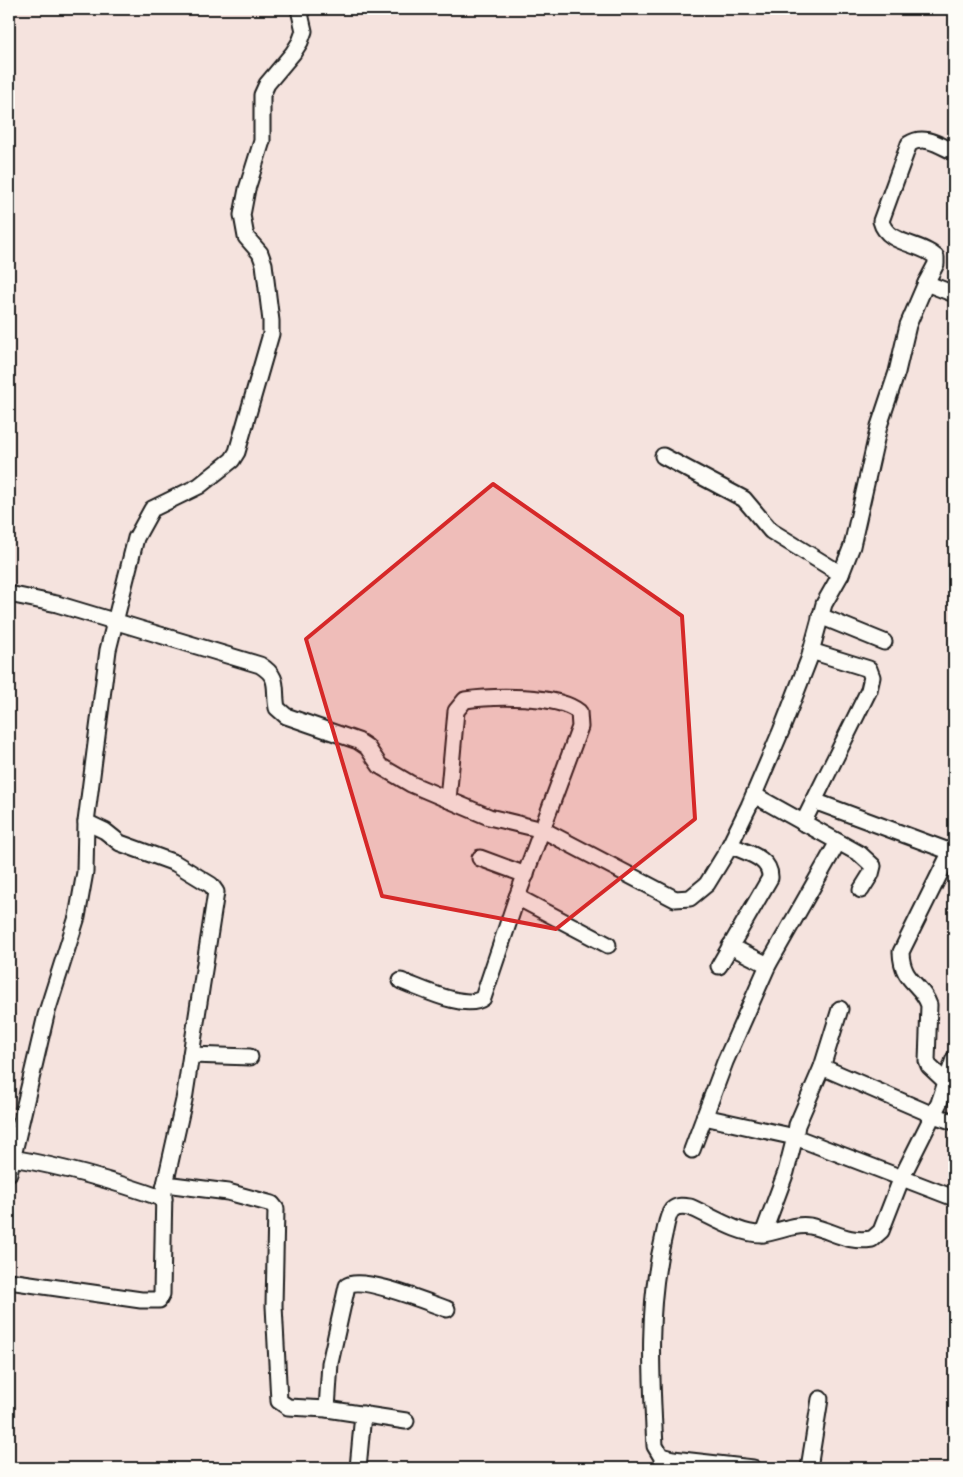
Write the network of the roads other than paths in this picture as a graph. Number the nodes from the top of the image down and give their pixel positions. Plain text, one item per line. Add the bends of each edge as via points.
1 (299, 9) edge
2 (954, 152) edge
3 (926, 283) junction
4 (954, 294) edge
5 (663, 456) dead end
6 (841, 574) junction
7 (9, 594) edge
8 (820, 616) junction
9 (115, 621) junction
10 (884, 642) dead end
11 (811, 651) junction
12 (754, 795) junction
13 (448, 800) junction
14 (814, 801) junction
15 (86, 822) junction
16 (802, 823) junction
17 (543, 830) junction
18 (838, 842) junction
19 (730, 845) junction
20 (953, 852) edge
21 (480, 858) dead end
22 (526, 875) junction
23 (861, 890) dead end
24 (517, 897) junction
25 (608, 944) dead end
26 (730, 946) junction
27 (768, 965) junction
28 (719, 966) dead end
29 (401, 981) dead end
30 (840, 1009) dead end
31 (191, 1055) junction
32 (250, 1057) dead end
33 (954, 1059) edge
34 (822, 1067) junction
35 (946, 1082) junction
36 (933, 1115) junction
37 (704, 1117) junction
38 (954, 1122) edge
39 (794, 1138) junction
40 (692, 1150) dead end
41 (10, 1165) edge
42 (902, 1177) junction
43 (165, 1191) junction
44 (954, 1198) edge
45 (763, 1234) junction
46 (9, 1281) edge
47 (447, 1309) dead end
48 (820, 1399) dead end
49 (327, 1409) junction
50 (363, 1414) junction
51 (406, 1421) dead end
52 (358, 1468) edge
53 (753, 1468) edge
54 (809, 1468) edge

1 - 9 street via 304,31 300,42 262,95 262,141 242,215 246,236 260,253 264,264 271,334 237,452 232,460 199,486 152,509 144,520 136,538
2 - 3 street via 924,139 909,144 881,222 890,236 936,257 936,264
3 - 4 street
3 - 6 street via 908,325 879,426 852,546
5 - 6 street via 744,500 771,531
6 - 8 street
7 - 9 street
8 - 10 street
8 - 11 street
9 - 13 street via 260,665 272,674 276,684 277,708 286,716 358,741 367,747 380,766
9 - 15 street via 108,650
11 - 12 street
11 - 14 street via 869,668 872,677 869,690
12 - 16 street
12 - 19 street
13 - 17 street via 489,817
13 - 17 street via 456,711 465,700 538,700 573,708 579,712 580,727
14 - 16 street
14 - 20 street
15 - 31 street via 105,830 120,843 175,863 215,888
15 - 41 street via 85,872 77,917 44,1022
16 - 18 street
17 - 19 street via 675,899 690,898 701,889
17 - 22 street
18 - 23 street via 872,865 871,874
18 - 27 street
19 - 26 street via 767,862 771,869 770,878
20 - 35 street via 901,952 901,965 907,977 929,1005 926,1052 929,1066
21 - 22 street
22 - 24 street
24 - 25 street
24 - 29 street via 483,998 479,1001 462,1003
26 - 27 street
26 - 28 street
27 - 37 street
30 - 34 street
31 - 32 street
31 - 43 street
33 - 35 street
34 - 36 street
34 - 39 street
35 - 36 street
36 - 38 street
36 - 42 street
37 - 39 street
37 - 40 street
39 - 42 street
39 - 45 street via 786,1172
41 - 43 street via 53,1165
42 - 44 street
42 - 45 street via 881,1231 872,1239 848,1240 798,1225
43 - 46 street via 162,1294 159,1300 127,1299
43 - 49 street via 228,1192 272,1204 276,1209 274,1306 277,1397 288,1407
45 - 53 street via 740,1229 690,1206 673,1209 657,1265 652,1319 655,1446 661,1456
47 - 49 street via 358,1282 347,1286 330,1363
48 - 54 street
49 - 50 street
50 - 51 street
50 - 52 street

